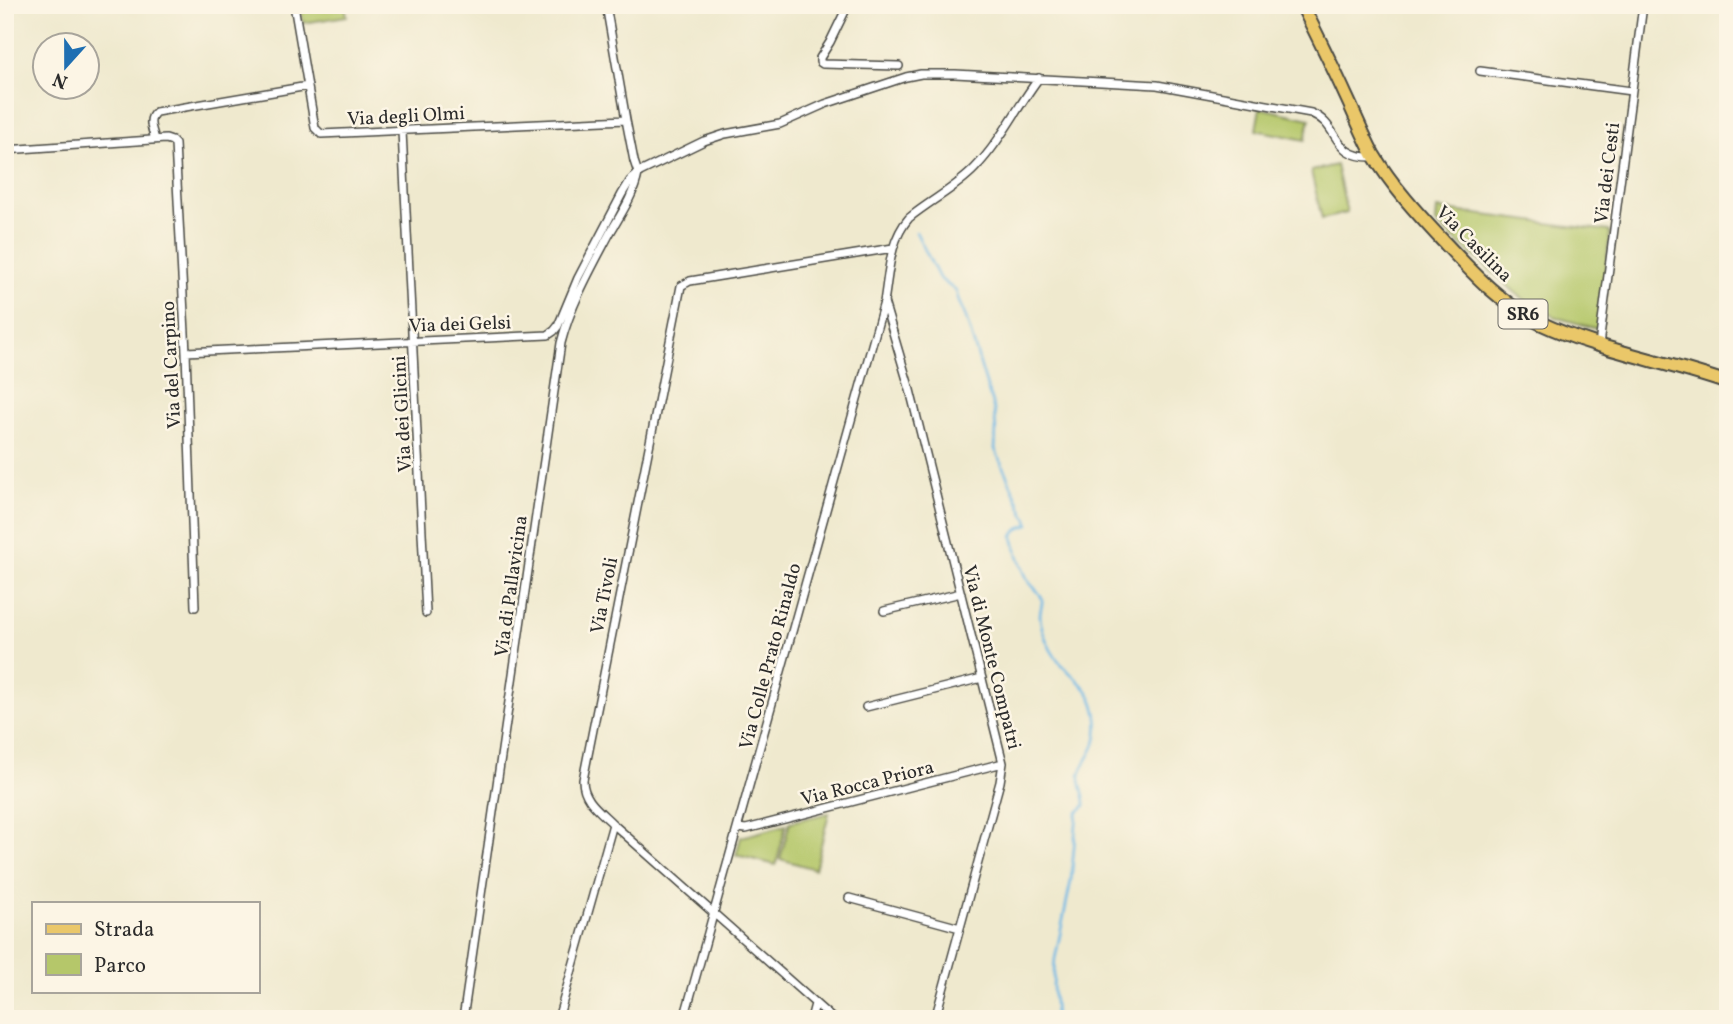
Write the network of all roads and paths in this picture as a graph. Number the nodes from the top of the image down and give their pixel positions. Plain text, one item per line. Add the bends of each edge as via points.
1 (294, 5) edge
2 (606, 5) edge
3 (848, 5) edge
4 (1302, 5) edge
5 (1643, 5) edge
6 (900, 66) dead end
7 (1480, 71) dead end
8 (1039, 78) junction
9 (308, 86) junction
10 (1632, 91) junction
11 (626, 120) junction
12 (402, 131) junction
13 (155, 139) junction
14 (5, 149) edge
15 (1375, 157) junction
16 (638, 173) junction
17 (893, 248) junction
18 (884, 302) junction
19 (413, 341) junction
20 (1599, 345) junction
21 (186, 352) junction
22 (1728, 383) edge
23 (961, 593) junction
24 (195, 607) dead end
25 (884, 611) dead end
26 (426, 613) dead end
27 (982, 678) junction
28 (866, 707) dead end
29 (1003, 764) junction
30 (613, 824) junction
31 (738, 828) junction
32 (849, 898) dead end
33 (713, 914) junction
34 (960, 928) junction
35 (816, 1004) junction
36 (463, 1019) edge
37 (558, 1019) edge
38 (684, 1019) edge
39 (811, 1019) edge
40 (833, 1019) edge
41 (934, 1019) edge

1 - 9 street, Via degli Olmi
2 - 11 street
3 - 6 street via 820,62
4 - 15 main road, Via Casilina / SR6
5 - 10 street, Via dei Cesti
7 - 10 street
8 - 15 street via 1167,86 1308,111 1324,121 1346,150
8 - 16 street via 913,75 780,124 712,138
8 - 17 street, Via Colle Prato Rinaldo via 975,168 909,218
9 - 12 street, Via degli Olmi via 316,129 321,134
9 - 13 street via 156,112 151,121
10 - 20 street, Via dei Cesti
11 - 12 street, Via degli Olmi
11 - 16 street
12 - 19 street, Via dei Glicini
13 - 14 street
13 - 21 street, Via del Carpino via 172,141 176,150
15 - 20 main road, Via Casilina / SR6 via 1435,232 1501,297 1535,320
16 - 19 street, Via dei Gelsi via 622,194 552,333
16 - 36 street, Via di Pallavicina via 576,299 561,343
17 - 18 street, Via Colle Prato Rinaldo
17 - 30 street, Via Tivoli via 681,286 582,786 586,797
18 - 23 street, Via di Monte Compatri
18 - 31 street, Via Colle Prato Rinaldo
19 - 21 street, Via dei Gelsi
19 - 26 street, Via dei Glicini
20 - 22 main road, Via Casilina / SR6
21 - 24 street, Via del Carpino
23 - 25 street
23 - 27 street, Via di Monte Compatri
27 - 28 street
27 - 29 street, Via di Monte Compatri
29 - 31 street, Via Rocca Priora
29 - 34 street, Via di Monte Compatri
30 - 33 street, Via Tivoli
30 - 37 street
31 - 33 street, Via Colle Prato Rinaldo
32 - 34 street
33 - 35 street, Via Tivoli
33 - 38 street, Via Colle Prato Rinaldo
34 - 41 street, Via di Monte Compatri
35 - 39 street
35 - 40 street, Via Tivoli

